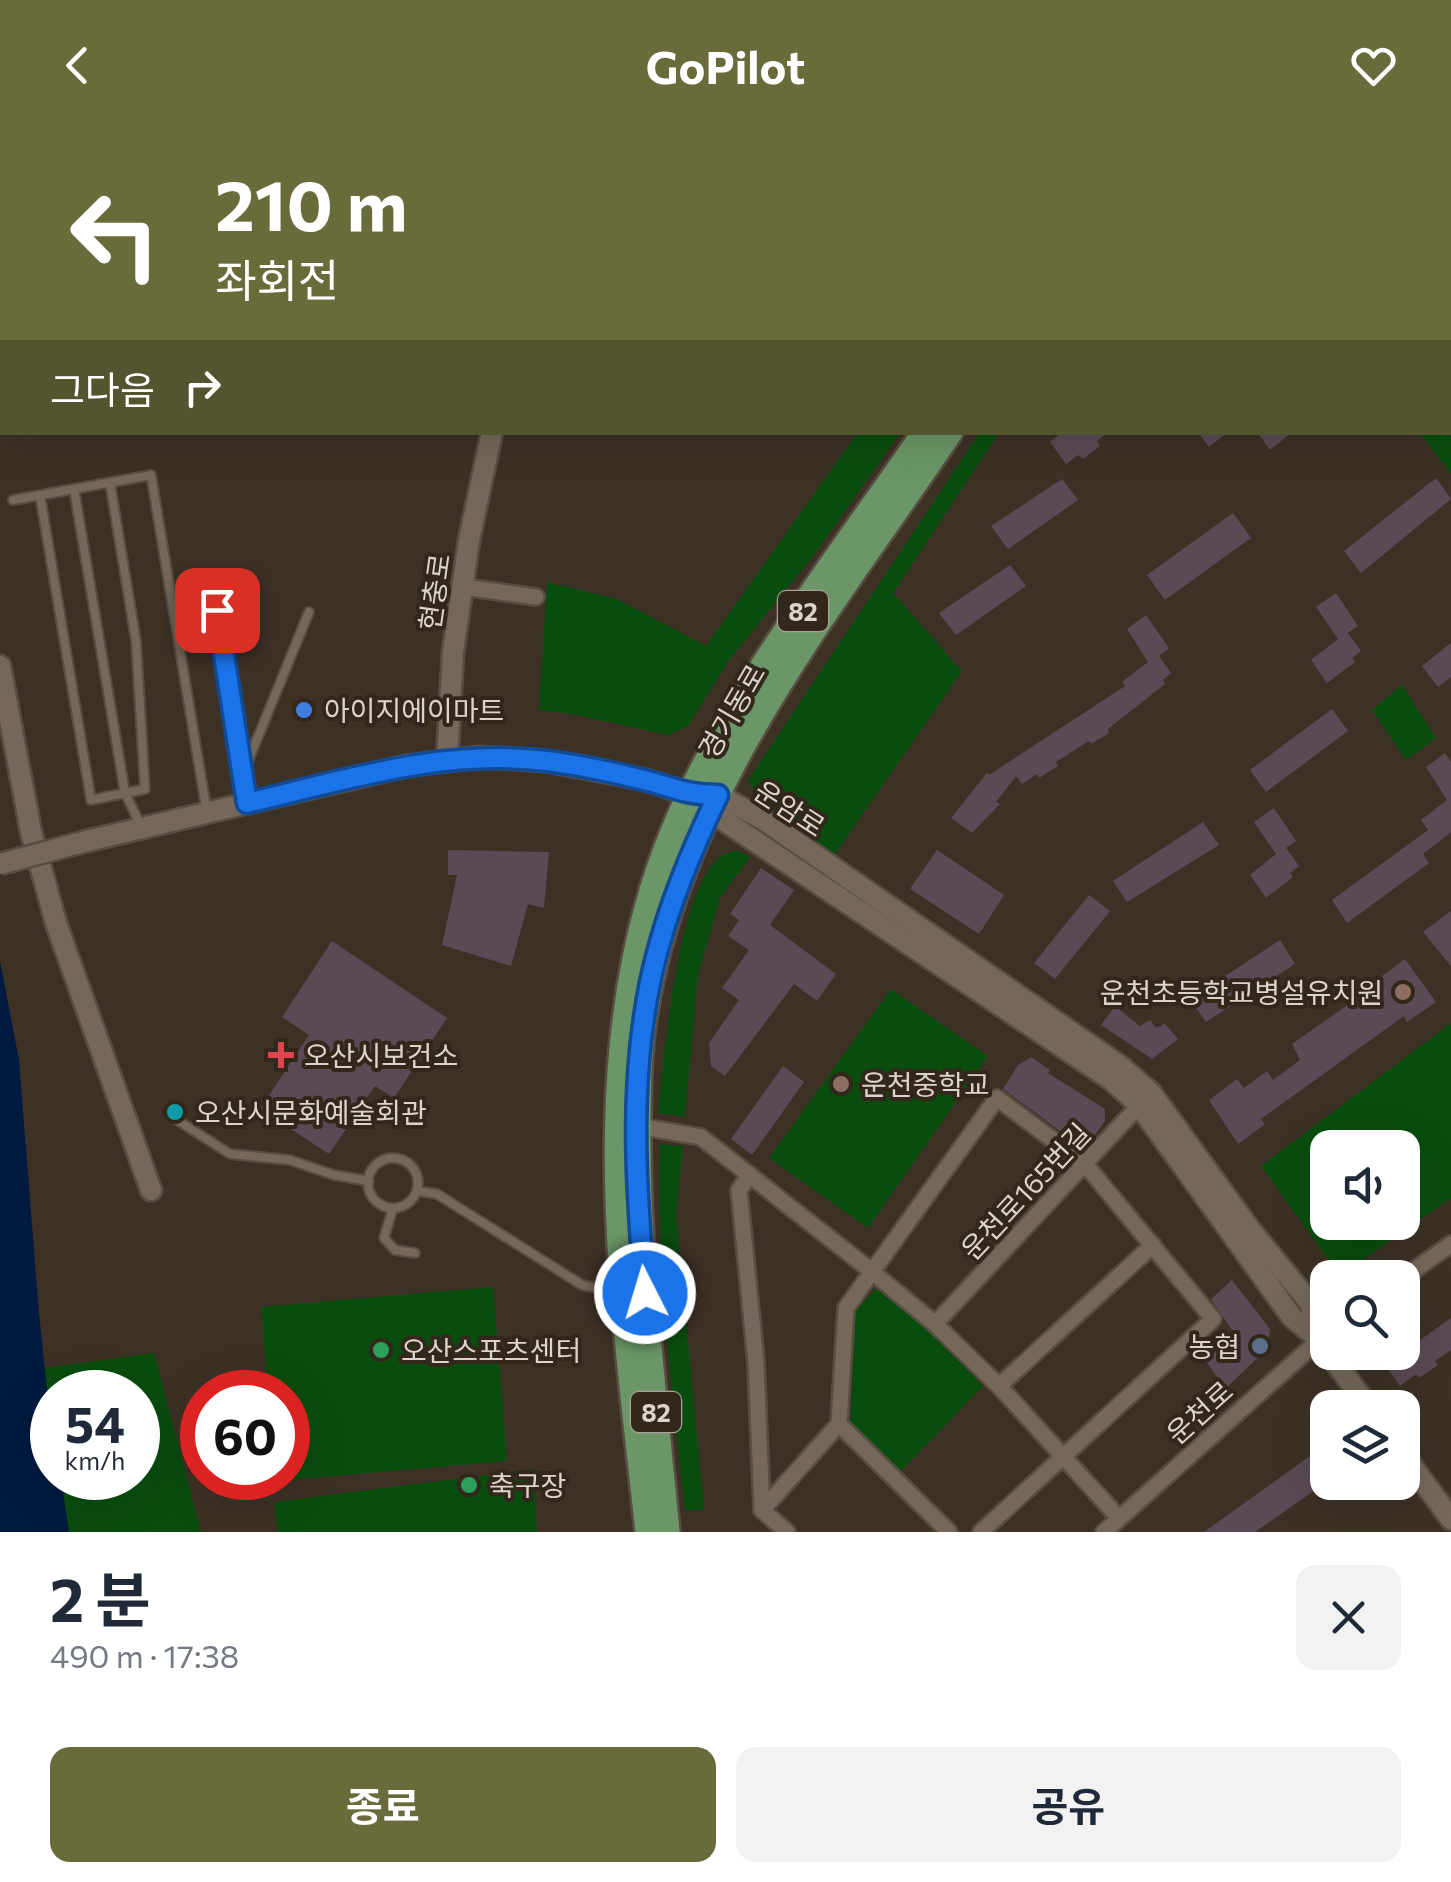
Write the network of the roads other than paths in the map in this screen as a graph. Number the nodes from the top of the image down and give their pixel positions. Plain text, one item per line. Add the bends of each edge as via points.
1 (491, 435) edge
2 (924, 435) edge
3 (948, 435) edge
4 (110, 482) junction
5 (74, 489) junction
6 (40, 495) junction
7 (13, 500) dead end
8 (462, 587) junction
9 (536, 598) dead end
10 (217, 610) dead end
11 (309, 612) dead end
12 (0, 666) edge
13 (447, 760) junction
14 (242, 775) junction
15 (126, 793) junction
16 (690, 795) junction
17 (247, 803) junction
18 (713, 804) junction
19 (207, 813) junction
20 (142, 828) junction
21 (0, 864) edge
22 (1145, 1099) junction
23 (177, 1120) dead end
24 (638, 1126) junction
25 (1085, 1164) junction
26 (750, 1175) junction
27 (369, 1181) junction
28 (151, 1190) dead end
29 (417, 1192) junction
30 (394, 1208) junction
31 (1152, 1244) junction
32 (1451, 1244) edge
33 (415, 1253) dead end
34 (1420, 1266) edge
35 (870, 1270) junction
36 (634, 1293) junction
37 (935, 1324) junction
38 (1310, 1331) edge
39 (1310, 1356) edge
40 (999, 1386) junction
41 (839, 1424) junction
42 (1064, 1458) junction
43 (1420, 1477) edge
44 (762, 1510) junction
45 (1119, 1518) junction
46 (1451, 1519) edge
47 (648, 1532) edge
48 (668, 1532) edge
49 (787, 1532) edge
50 (949, 1532) edge
51 (981, 1532) edge
52 (1104, 1532) edge

1 - 8 street, 현충로
2 - 16 main road, 경기동로 / 82 via 759,674
3 - 18 main road, 경기동로 / 82 via 767,705
4 - 5 lane
4 - 15 lane via 136,640 146,789
4 - 19 lane via 151,475
5 - 6 lane
5 - 15 lane
6 - 7 lane
6 - 15 lane via 91,800
8 - 9 street
8 - 13 street, 현충로
10 - 14 lane
11 - 14 lane
12 - 28 street via 51,905
13 - 16 street via 546,760
13 - 17 street
14 - 17 lane
15 - 20 lane
16 - 18 street, 운암로
16 - 36 main road, 경기동로 / 82 via 644,918 626,1026 618,1170
17 - 19 street
18 - 22 street, 운암로 via 746,833
18 - 24 main road, 경기동로 / 82 via 656,958 644,1012
19 - 20 street
20 - 21 street, bridge
22 - 25 street, 운천로165번길
22 - 38 street, 운암로 via 1292,1316
23 - 27 lane via 230,1154 290,1160
24 - 26 street via 701,1137
24 - 36 main road, 경기동로 / 82
25 - 31 street
25 - 35 street via 997,1098
25 - 37 street, 운천로165번길
26 - 35 street
26 - 44 street via 739,1190
27 - 29 lane via 379,1163 401,1160 417,1176
27 - 30 lane via 375,1200
29 - 30 lane
29 - 36 lane via 436,1194 582,1284
30 - 33 lane via 384,1238 395,1250
31 - 40 street
31 - 42 street via 1213,1319
32 - 34 street
35 - 37 street
35 - 41 street via 846,1308
36 - 47 main road, 경기동로 / 82
36 - 48 main road, 경기동로 / 82
37 - 40 street
39 - 45 street, 운천로
40 - 42 street
41 - 44 street
41 - 50 street
42 - 45 street
42 - 51 street
43 - 46 street
44 - 49 street
45 - 52 street, 운천로

